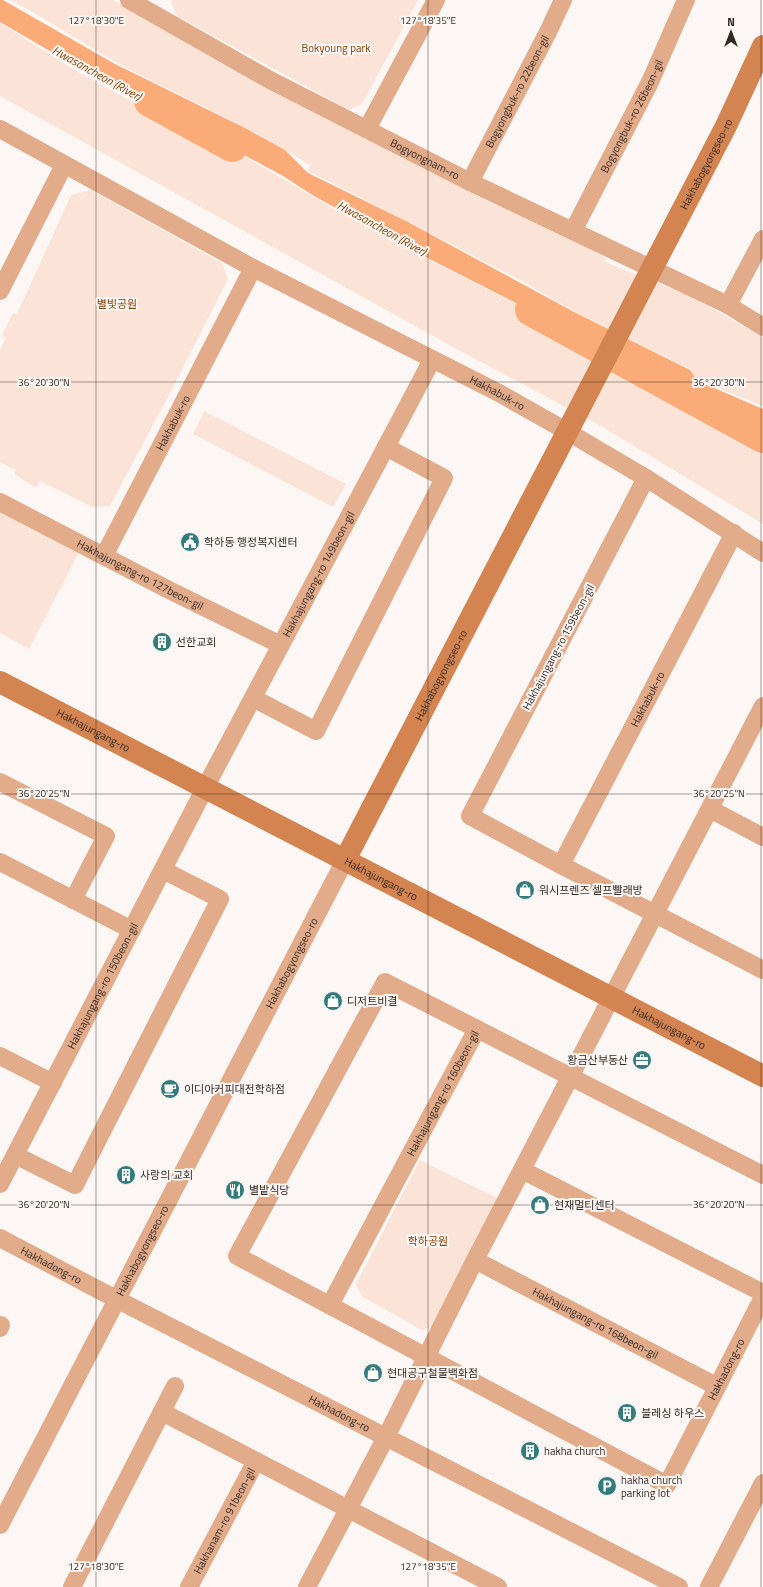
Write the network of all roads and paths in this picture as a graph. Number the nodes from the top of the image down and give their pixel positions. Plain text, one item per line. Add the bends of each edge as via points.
1 (129, 0) edge
2 (436, 0) edge
3 (563, 0) edge
4 (686, 0) edge
5 (148, 5) edge
6 (763, 46) edge
7 (0, 129) edge
8 (367, 129) junction
9 (64, 165) junction
10 (470, 182) junction
11 (574, 231) junction
12 (763, 239) edge
13 (253, 268) junction
14 (648, 274) junction
15 (0, 291) edge
16 (728, 305) junction
17 (763, 327) edge
18 (432, 360) junction
19 (568, 432) junction
20 (386, 447) junction
21 (646, 478) junction
22 (0, 502) edge
23 (734, 533) junction
24 (763, 553) edge
25 (104, 556) junction
26 (281, 645) junction
27 (0, 682) edge
28 (253, 698) junction
29 (763, 706) edge
30 (0, 782) edge
31 (205, 788) junction
32 (710, 809) junction
33 (763, 837) edge
34 (345, 860) junction
35 (0, 862) edge
36 (561, 865) junction
37 (163, 870) junction
38 (73, 900) junction
39 (655, 914) junction
40 (132, 930) junction
41 (763, 970) edge
42 (612, 998) junction
43 (477, 1029) junction
44 (0, 1056) edge
45 (763, 1076) edge
46 (571, 1077) junction
47 (53, 1083) junction
48 (15, 1155) junction
49 (522, 1170) junction
50 (763, 1175) edge
51 (0, 1184) edge
52 (0, 1238) edge
53 (475, 1260) junction
54 (763, 1293) edge
55 (763, 1297) edge
56 (116, 1299) junction
57 (330, 1305) junction
58 (426, 1357) junction
59 (175, 1386) dead end
60 (716, 1386) junction
61 (162, 1412) junction
62 (386, 1437) junction
63 (256, 1461) junction
64 (763, 1483) edge
65 (348, 1509) junction
66 (0, 1525) edge
67 (72, 1587) edge
68 (189, 1587) edge
69 (307, 1587) edge
70 (498, 1587) edge
71 (679, 1587) edge
72 (709, 1587) edge

1 - 5 street, Bogyongnam-ro
2 - 8 street
3 - 10 street, Bogyongbuk-ro 22beon-gil
4 - 11 street, Bogyongbuk-ro 26beon-gil via 650,82
5 - 8 street, Bogyongnam-ro via 270,80
6 - 14 street, Hakhabogyongseo-ro via 726,126
7 - 9 street, Hakhabuk-ro
8 - 10 street, Bogyongnam-ro
9 - 13 street, Hakhabuk-ro
9 - 15 street
10 - 11 street, Bogyongnam-ro
11 - 14 street, Bogyongnam-ro
12 - 16 street
13 - 18 street, Hakhabuk-ro
13 - 25 street, Hakhabuk-ro
14 - 16 street, Bogyongnam-ro
14 - 19 street, Hakhabogyongseo-ro
16 - 17 street, Bogyongnam-ro
18 - 19 street, Hakhabuk-ro
18 - 20 street, Hakhajungang-ro 149beon-gil
19 - 21 street, Hakhabuk-ro
19 - 34 street, Hakhabogyongseo-ro
20 - 26 street, Hakhajungang-ro 149beon-gil
20 - 28 street via 444,478 316,731
21 - 23 street, Hakhabuk-ro
21 - 36 street, Hakhajungang-ro 159beon-gil via 470,816
22 - 25 street, Hakhajungang-ro 127beon-gil
23 - 24 street, Hakhabuk-ro
23 - 36 street, Hakhabuk-ro
25 - 26 street, Hakhajungang-ro 127beon-gil
26 - 28 street, Hakhajungang-ro 149beon-gil
27 - 31 street, Hakhajungang-ro
28 - 31 street, Hakhajungang-ro 149beon-gil
29 - 32 street
30 - 38 street via 106,836
31 - 34 street, Hakhajungang-ro
31 - 37 street, Hakhajungang-ro 150beon-gil
32 - 33 street
32 - 39 street
34 - 42 street, Hakhajungang-ro
34 - 56 street, Hakhabogyongseo-ro
35 - 38 street
36 - 39 street
37 - 40 street, Hakhajungang-ro 150beon-gil
37 - 48 street via 220,900 75,1185
38 - 40 street
39 - 41 street
39 - 42 street
40 - 47 street, Hakhajungang-ro 150beon-gil
42 - 45 street, Hakhajungang-ro
42 - 46 street
43 - 46 street
43 - 57 street, Hakhajungang-ro 160beon-gil
43 - 57 street, Hakhajungang-ro 160beon-gil via 384,982 237,1256
44 - 47 street
46 - 49 street
46 - 50 street
47 - 48 street, Hakhajungang-ro 150beon-gil
48 - 51 street, Hakhajungang-ro 150beon-gil
49 - 53 street
49 - 54 street
52 - 56 street, Hakhadong-ro
53 - 58 street
53 - 60 street, Hakhajungang-ro 168beon-gil
55 - 60 street, Hakhadong-ro
56 - 62 street, Hakhadong-ro
56 - 66 street, Hakhabogyongseo-ro
57 - 58 street
58 - 60 street, Hakhadong-ro via 667,1485
58 - 62 street
59 - 61 street
61 - 63 street
61 - 67 street
62 - 65 street
62 - 71 street, Hakhadong-ro
63 - 65 street, Hakhanam-ro 91beon-gil
63 - 68 street, Hakhanam-ro 91beon-gil
64 - 72 street
65 - 69 street
65 - 70 street, Hakhanam-ro 91beon-gil

